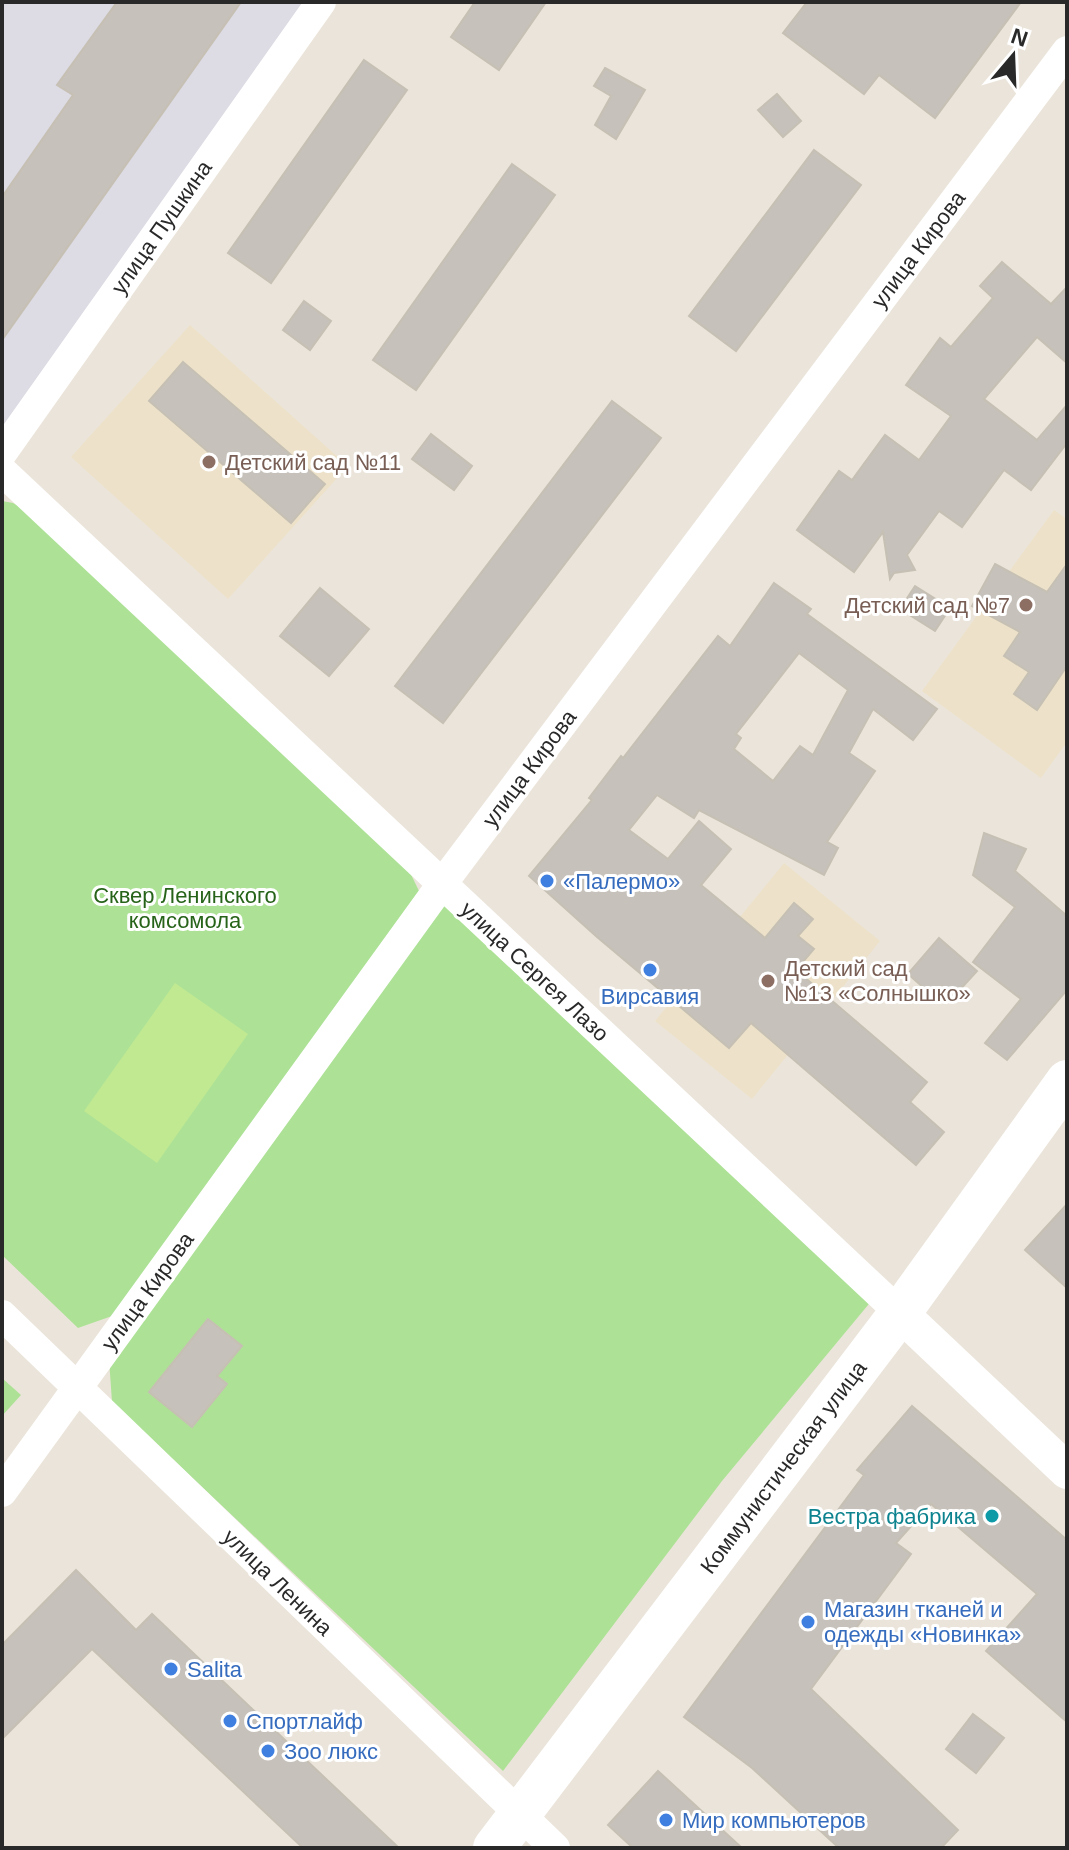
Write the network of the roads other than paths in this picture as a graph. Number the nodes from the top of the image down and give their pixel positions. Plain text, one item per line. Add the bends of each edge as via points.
1 (321, 2) edge
2 (1067, 51) edge
3 (2, 453) edge
4 (2, 471) edge
5 (442, 884) junction
6 (1067, 1081) edge
7 (900, 1313) junction
8 (2, 1315) edge
9 (77, 1389) junction
10 (1067, 1471) edge
11 (2, 1492) edge
12 (519, 1814) junction
13 (494, 1848) edge
14 (555, 1848) edge

1 - 3 street, улица Пушкина
2 - 5 street, улица Кирова
4 - 5 street, улица Сергея Лазо
5 - 7 street, улица Сергея Лазо
5 - 9 street, улица Кирова
6 - 7 main road, Коммунистическая улица
7 - 10 street, улица Сергея Лазо
7 - 12 main road, Коммунистическая улица
8 - 9 street, улица Ленина
9 - 11 street, улица Кирова
9 - 12 street, улица Ленина
12 - 13 main road, Коммунистическая улица
12 - 14 street, улица Ленина

